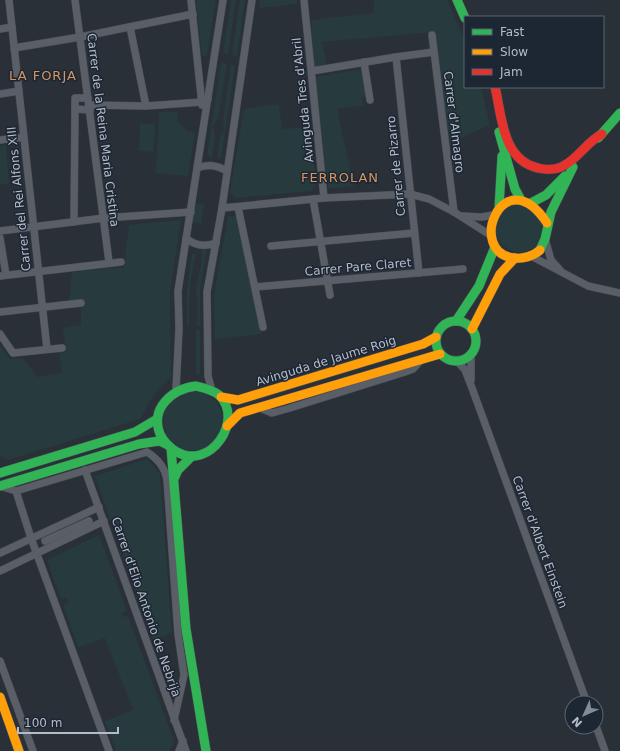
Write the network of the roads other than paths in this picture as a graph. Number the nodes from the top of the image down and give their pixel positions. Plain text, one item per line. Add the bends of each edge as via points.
1 (9, 0) edge
2 (75, 0) edge
3 (191, 0) edge
4 (224, 0) edge
5 (252, 0) edge
6 (304, 0) edge
7 (457, 0) edge
8 (192, 14) junction
9 (465, 16) edge
10 (12, 27) junction
11 (130, 27) junction
12 (0, 30) edge
13 (432, 35) dead end
14 (80, 37) junction
15 (14, 48) junction
16 (434, 52) junction
17 (396, 57) junction
18 (364, 62) junction
19 (312, 71) junction
20 (490, 88) edge
21 (495, 88) edge
22 (19, 91) junction
23 (0, 94) edge
24 (370, 100) dead end
25 (205, 101) junction
26 (89, 104) junction
27 (146, 106) junction
28 (75, 109) junction
29 (620, 113) edge
30 (602, 134) junction
31 (24, 137) junction
32 (0, 140) edge
33 (502, 146) junction
34 (573, 167) junction
35 (197, 168) junction
36 (227, 171) junction
37 (410, 194) junction
38 (324, 198) junction
39 (313, 199) junction
40 (521, 200) junction
41 (531, 203) junction
42 (238, 207) junction
43 (222, 208) junction
44 (499, 208) junction
45 (191, 212) junction
46 (457, 214) junction
47 (493, 215) junction
48 (104, 218) junction
49 (74, 222) junction
50 (547, 223) junction
51 (33, 226) junction
52 (0, 231) edge
53 (414, 233) junction
54 (490, 235) junction
55 (0, 238) edge
56 (186, 238) junction
57 (321, 241) junction
58 (546, 242) junction
59 (216, 243) junction
60 (271, 246) dead end
61 (495, 247) junction
62 (531, 256) junction
63 (515, 258) junction
64 (109, 262) junction
65 (121, 262) dead end
66 (463, 269) dead end
67 (38, 270) junction
68 (419, 273) junction
69 (562, 274) junction
70 (3, 276) edge
71 (328, 280) junction
72 (255, 287) junction
73 (620, 293) edge
74 (330, 295) dead end
75 (81, 304) dead end
76 (42, 308) junction
77 (0, 312) edge
78 (456, 321) junction
79 (263, 327) dead end
80 (472, 329) junction
81 (0, 334) edge
82 (436, 337) junction
83 (47, 348) junction
84 (62, 348) dead end
85 (440, 354) junction
86 (472, 354) junction
87 (457, 361) junction
88 (472, 388) junction
89 (176, 390) junction
90 (212, 391) junction
91 (221, 397) junction
92 (157, 419) junction
93 (228, 426) junction
94 (170, 447) junction
95 (192, 456) junction
96 (85, 470) junction
97 (0, 473) edge
98 (174, 479) junction
99 (0, 486) edge
100 (13, 490) junction
101 (0, 492) edge
102 (99, 507) junction
103 (89, 521) dead end
104 (104, 521) junction
105 (31, 538) junction
106 (45, 541) dead end
107 (0, 553) edge
108 (37, 553) junction
109 (0, 571) edge
110 (0, 661) edge
111 (584, 695) edge
112 (0, 698) edge
113 (174, 720) junction
114 (599, 735) edge
115 (183, 741) junction
116 (18, 751) edge
117 (33, 751) edge
118 (109, 751) edge
119 (179, 751) edge
120 (186, 751) edge
121 (206, 751) edge
122 (605, 751) edge

1 - 10 street, Carrer del Rei Alfons XIII
2 - 14 street, Carrer de la Reina Maria Cristina
3 - 8 street
4 - 25 street
5 - 36 street
6 - 19 street, Avinguda Tres d'Abril
7 - 9 main road
8 - 11 street
8 - 25 street
10 - 12 street
10 - 15 street, Carrer del Rei Alfons XIII
11 - 14 street
11 - 27 street
13 - 16 street, Carrer d'Almagro
14 - 15 street
14 - 26 street, Carrer de la Reina Maria Cristina
15 - 22 street, Carrer del Rei Alfons XIII
16 - 17 street
16 - 46 street, Carrer d'Almagro
17 - 18 street
17 - 37 street, Carrer de Pizarro
18 - 19 street
18 - 24 street
19 - 38 street, Avinguda Tres d'Abril
20 - 33 main road
21 - 30 main road via 506,139 524,163 537,169 552,170 565,165 593,138
22 - 23 street
22 - 31 street, Carrer del Rei Alfons XIII
25 - 27 street
25 - 35 street
26 - 27 street
26 - 28 street
26 - 28 street via 75,98
26 - 48 street, Carrer de la Reina Maria Cristina
28 - 49 street
29 - 30 main road
30 - 34 main road
31 - 32 street
31 - 51 street, Carrer del Rei Alfons XIII
33 - 40 main road via 515,189
33 - 44 main road via 502,193
34 - 41 main road via 546,195
34 - 50 main road
35 - 36 street via 214,165
35 - 45 street
36 - 43 street
37 - 38 street
37 - 46 street via 429,199
37 - 53 street, Carrer de Pizarro
38 - 39 street
39 - 42 street
39 - 57 street
40 - 41 main road
40 - 44 main road
41 - 50 main road via 541,211
42 - 43 street
42 - 72 street
43 - 59 street
44 - 47 main road
45 - 48 street
45 - 56 street
46 - 47 street via 482,217
46 - 54 street
47 - 54 main road
48 - 49 street
48 - 64 street, Carrer de la Reina Maria Cristina
49 - 51 street
50 - 58 main road
51 - 52 street
51 - 67 street, Carrer del Rei Alfons XIII
53 - 57 street
53 - 68 street, Carrer de Pizarro
54 - 61 main road
55 - 70 street
56 - 59 street via 200,245
56 - 89 street via 178,292
57 - 60 street
57 - 71 street
58 - 62 main road
58 - 69 street via 551,260
59 - 90 street via 207,292 208,376
61 - 63 main road via 504,255
61 - 78 main road via 489,268 470,303
62 - 63 main road
62 - 69 street
63 - 80 main road via 500,274
64 - 65 street
64 - 67 street
66 - 68 street, Carrer Pare Claret
67 - 70 street
67 - 76 street, Carrer del Rei Alfons XIII
68 - 71 street, Carrer Pare Claret
69 - 73 street via 588,286
71 - 72 street, Carrer Pare Claret
71 - 74 street
72 - 79 street
75 - 76 street
76 - 77 street
76 - 83 street, Carrer del Rei Alfons XIII
78 - 80 main road via 465,323
78 - 82 main road via 447,323
80 - 86 main road via 476,342
81 - 83 street via 13,353
82 - 85 main road via 436,346
82 - 91 main road, Avinguda de Jaume Roig via 423,344 238,400
83 - 84 street
85 - 87 main road via 448,360
85 - 93 main road, Avinguda de Jaume Roig via 240,413
86 - 87 main road
86 - 88 street, Carrer d'Albert Einstein
87 - 88 street, Carrer d'Albert Einstein via 465,370
88 - 111 street, Carrer d'Albert Einstein
89 - 90 main road via 196,386
89 - 92 main road via 165,400
90 - 91 main road
91 - 93 main road via 227,412
92 - 94 main road via 159,430
92 - 97 main road via 136,432
93 - 95 main road via 217,447
94 - 95 main road
94 - 98 main road
94 - 99 main road via 159,441 139,444
95 - 98 main road via 178,470
96 - 100 street
96 - 102 street, Carrer d'Elio Antonio de Nebrija
96 - 113 street via 147,452 165,471 178,634 184,676
98 - 121 main road via 186,628
99 - 100 street
100 - 101 street
100 - 105 street
102 - 104 street, Carrer d'Elio Antonio de Nebrija
102 - 105 street
103 - 106 street
104 - 108 street
104 - 113 street, Carrer d'Elio Antonio de Nebrija
105 - 107 street
105 - 108 street
108 - 109 street
108 - 118 street
110 - 117 street
112 - 116 main road
113 - 115 street, Carrer d'Elio Antonio de Nebrija
114 - 122 street
115 - 119 street
115 - 120 street, Carrer d'Elio Antonio de Nebrija

